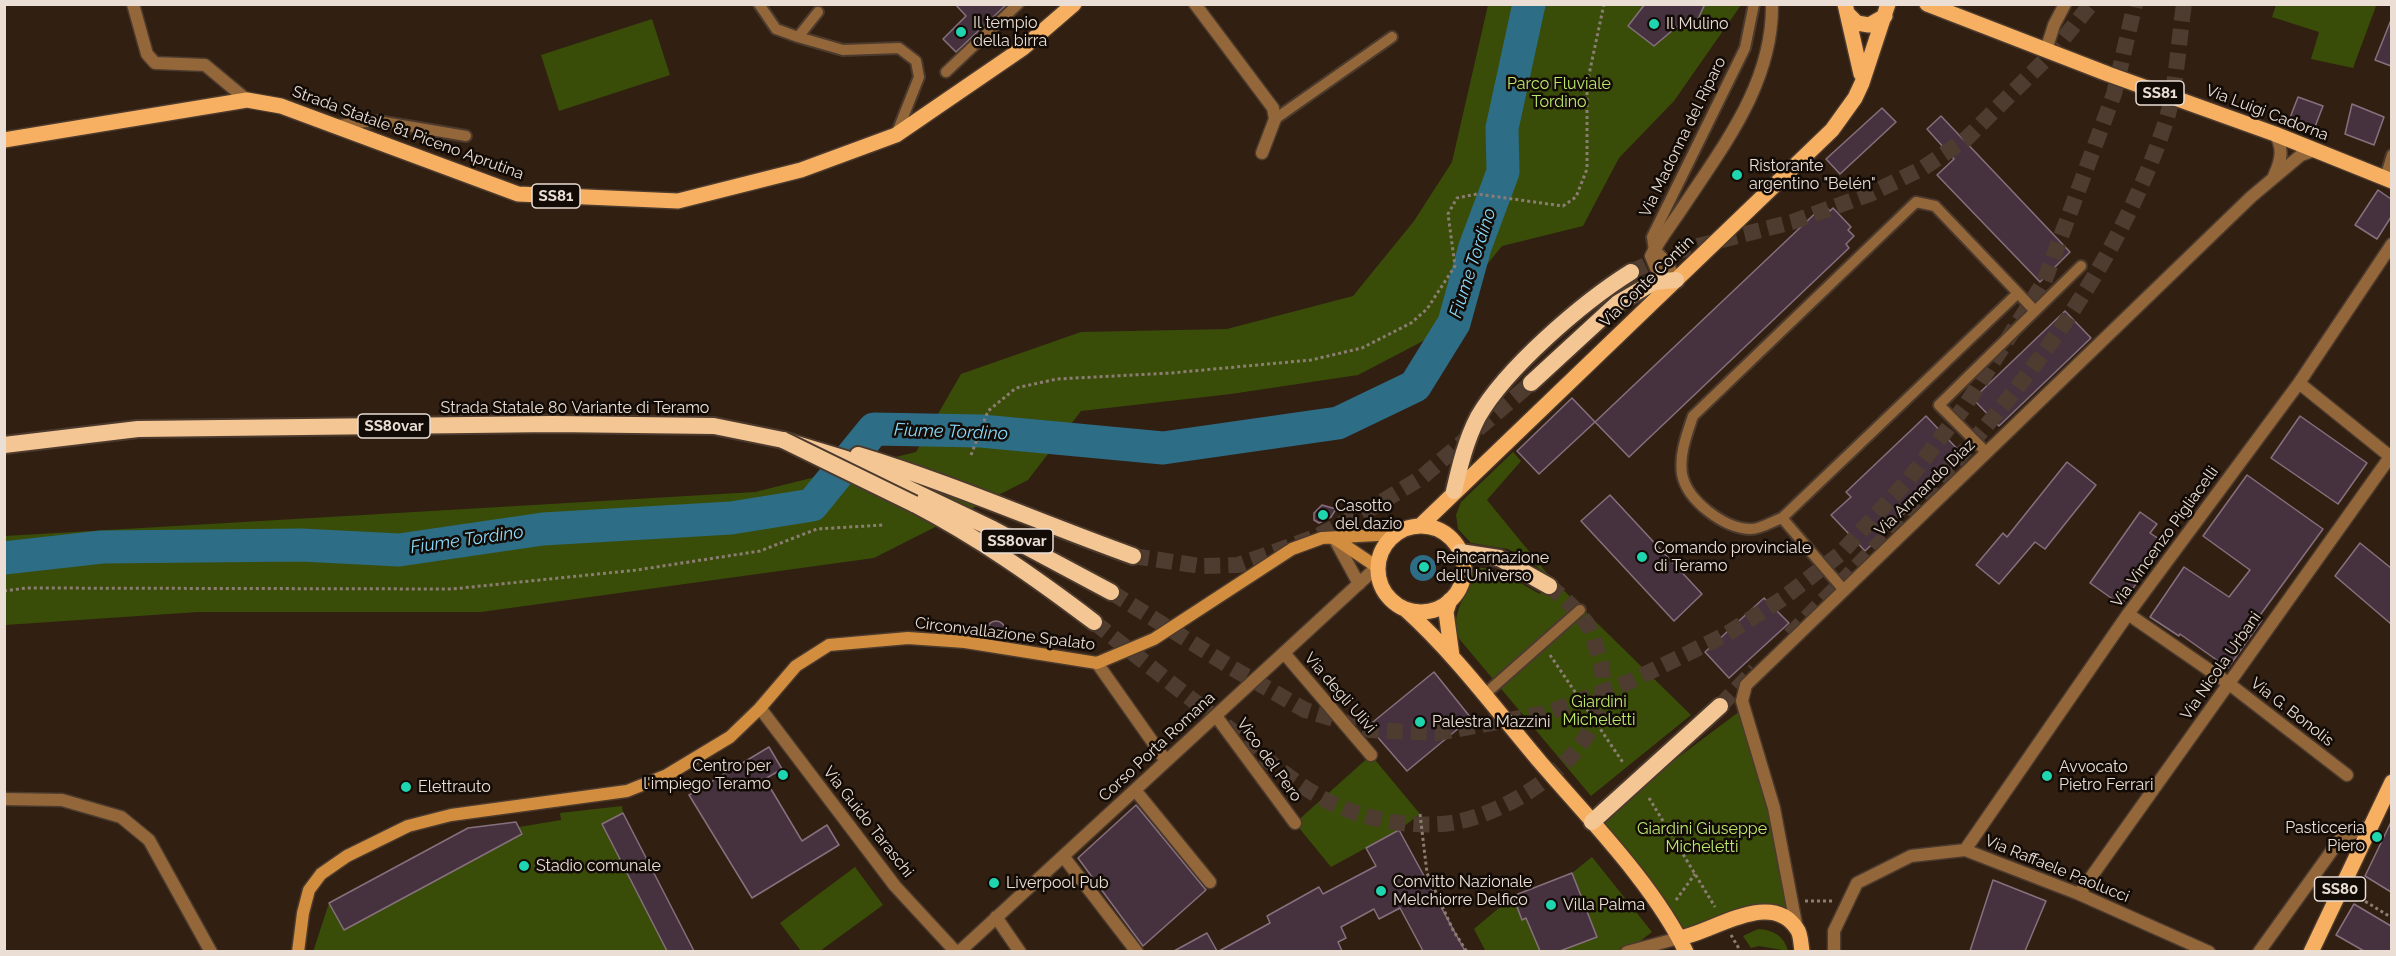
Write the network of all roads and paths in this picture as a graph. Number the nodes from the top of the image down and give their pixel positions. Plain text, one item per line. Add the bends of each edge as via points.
1 (133, 4) edge
2 (1018, 4) edge
3 (1074, 4) edge
4 (1195, 4) edge
5 (1604, 4) edge
6 (1754, 4) edge
7 (1772, 4) edge
8 (1927, 4) edge
9 (2065, 4) edge
10 (760, 5) edge
11 (1847, 9) edge
12 (1890, 9) edge
13 (818, 12) dead end
14 (1392, 37) dead end
15 (798, 38) junction
16 (2046, 50) junction
17 (946, 72) dead end
18 (1862, 84) junction
19 (247, 100) junction
20 (1275, 119) junction
21 (333, 125) junction
22 (2275, 134) junction
23 (896, 135) junction
24 (466, 136) dead end
25 (4, 140) edge
26 (2315, 150) junction
27 (1262, 153) dead end
28 (2391, 155) edge
29 (2274, 177) junction
30 (2388, 180) edge
31 (2391, 244) edge
32 (1654, 250) junction
33 (2081, 266) dead end
34 (1630, 272) tunnel mouth
35 (1676, 280) junction
36 (2018, 293) junction
37 (2035, 311) junction
38 (2299, 382) junction
39 (1531, 383) tunnel mouth
40 (783, 440) junction
41 (4, 445) edge
42 (1986, 452) junction
43 (971, 455) dead end
44 (2391, 458) edge
45 (921, 492) junction
46 (1450, 495) junction
47 (1782, 518) junction
48 (883, 525) dead end
49 (1420, 526) junction
50 (1395, 534) junction
51 (1447, 534) junction
52 (1334, 538) junction
53 (1460, 552) junction
54 (1133, 556) tunnel mouth
55 (1377, 567) junction
56 (1359, 584) junction
57 (1549, 586) tunnel mouth
58 (1843, 589) junction
59 (4, 591) edge
60 (1111, 592) tunnel mouth
61 (1450, 600) junction
62 (1405, 609) junction
63 (1580, 610) dead end
64 (2128, 614) junction
65 (1094, 622) tunnel mouth
66 (1542, 644) junction
67 (1284, 653) junction
68 (1452, 656) junction
69 (1097, 663) junction
70 (2228, 683) junction
71 (1484, 695) junction
72 (1720, 706) tunnel mouth
73 (760, 708) junction
74 (1216, 716) junction
75 (1371, 754) dead end
76 (1166, 761) junction
77 (1624, 764) dead end
78 (2347, 775) dead end
79 (2391, 782) edge
80 (1135, 790) junction
81 (1649, 798) dead end
82 (4, 799) edge
83 (1420, 814) dead end
84 (1592, 822) junction
85 (1295, 823) dead end
86 (2370, 826) junction
87 (1965, 850) junction
88 (1063, 856) junction
89 (1695, 874) junction
90 (1210, 882) dead end
91 (2341, 886) junction
92 (2079, 894) junction
93 (1791, 900) junction
94 (1848, 902) junction
95 (1666, 914) junction
96 (996, 917) junction
97 (2391, 918) edge
98 (1721, 928) junction
99 (1797, 928) junction
100 (1685, 947) edge
101 (211, 951) edge
102 (298, 951) edge
103 (958, 951) edge
104 (1020, 951) edge
105 (1137, 951) edge
106 (1467, 951) edge
107 (1627, 951) edge
108 (1741, 951) edge
109 (1802, 951) edge
110 (1834, 951) edge
111 (2209, 951) edge
112 (2259, 951) edge
113 (2310, 951) edge

1 - 19 street via 147,54 155,63 205,65
2 - 17 lane
3 - 23 main road, Strada Statale 81 Piceno Aprutina / SS81 via 1023,48
4 - 20 street via 1273,108
5 - 43 path via 1587,84 1587,169 1581,188 1571,203 1563,206 1469,194 1452,202 1448,225 1455,266 1427,309 1411,323 1362,348 1311,360 1057,379 1016,388 988,411
6 - 32 lane, Via Madonna del Riparo via 1745,48 1652,237
7 - 32 street, Via Madonna del Riparo via 1769,45 1754,91 1736,126
8 - 16 main road, Via Luigi Cadorna / SS81
9 - 16 street
10 - 15 lane via 776,28
11 - 12 main road via 1857,23 1869,26
11 - 18 main road
12 - 18 main road, Via Conte Contin
13 - 15 lane
14 - 20 lane
15 - 23 lane via 843,50 899,48 916,62 919,77
16 - 22 main road, Via Luigi Cadorna / SS81
18 - 35 main road, Via Conte Contin via 1832,130
19 - 21 main road, Strada Statale 81 Piceno Aprutina / SS81 via 281,106
19 - 25 main road, Strada Statale 81 Piceno Aprutina / SS81
20 - 27 street
21 - 23 main road, Strada Statale 81 Piceno Aprutina / SS81 via 518,194 678,201 801,170
21 - 24 lane via 378,121
22 - 26 main road, Via Luigi Cadorna / SS81
22 - 29 street via 2281,154
26 - 29 street, Via Armando Diaz via 2301,155
26 - 30 main road, Via Luigi Cadorna / SS81
28 - 30 lane
29 - 42 street, Via Armando Diaz
31 - 38 street, Via Vincenzo Pigliacelli
32 - 35 street
33 - 37 lane
34 - 46 highway via 1532,352 1490,398 1466,444
35 - 39 highway via 1654,282 1618,303
35 - 46 main road, Via Conte Contin
36 - 37 lane
36 - 47 lane
36 - 47 lane via 1935,206 1916,202 1694,416 1683,443 1682,476 1698,503 1721,521 1752,529
37 - 42 lane via 1939,405
38 - 44 street
38 - 64 street, Via Vincenzo Pigliacelli
40 - 41 highway, Strada Statale 80 Variante di Teramo / SS80var via 714,426 553,424 138,429
40 - 45 highway, bridge
40 - 45 highway via 822,445
42 - 58 street, Via Armando Diaz
44 - 70 street, Via Nicola Urbani
45 - 54 highway
45 - 60 highway, SS80var
45 - 65 highway via 965,531
46 - 49 main road, Via Conte Contin
46 - 51 main road via 1444,513
47 - 58 lane
48 - 59 path via 817,529 760,551 637,570 452,589
49 - 50 main road
49 - 51 main road
50 - 52 main road, Circonvallazione Spalato
50 - 55 main road via 1382,548
51 - 53 main road
52 - 55 main road
52 - 56 street
52 - 69 main road, Circonvallazione Spalato via 1322,538 1283,554 1154,639
53 - 57 highway via 1499,558
53 - 61 main road via 1463,577
55 - 56 street, Corso Porta Romana
55 - 62 main road via 1388,597
56 - 67 street, Corso Porta Romana
58 - 93 street, Via Armando Diaz via 1761,669 1743,693 1742,701 1774,808
61 - 62 main road via 1424,612
61 - 68 main road via 1446,612
62 - 68 main road
63 - 66 lane
64 - 70 street, Via G. Bonolis
64 - 87 street, Via Vincenzo Pigliacelli
66 - 71 lane
66 - 77 path
67 - 74 street, Corso Porta Romana
67 - 75 street, Via degli Ulivi
68 - 71 main road
69 - 73 main road, Circonvallazione Spalato via 965,642 908,638 829,645 796,666
69 - 76 street
70 - 78 street, Via G. Bonolis
70 - 92 street, Via Nicola Urbani
71 - 84 main road
72 - 84 highway
73 - 102 main road, Circonvallazione Spalato via 730,737 702,756 627,791 451,815 378,839 321,874 309,890
73 - 103 street, Via Guido Taraschi via 895,886
74 - 76 street, Corso Porta Romana
74 - 85 street, Vico del Pero
76 - 80 street, Corso Porta Romana
79 - 86 main road, SS80
80 - 88 street, Corso Porta Romana
80 - 90 street
81 - 89 path
82 - 101 street via 62,800 122,817 149,840
83 - 106 path via 1427,873
84 - 95 main road
86 - 91 main road, SS80
86 - 112 street via 2342,838
87 - 92 street, Via Raffaele Paolucci
87 - 94 street, Via Raffaele Paolucci via 1911,856 1857,883
88 - 96 street, Corso Porta Romana
88 - 105 street
89 - 95 path
89 - 98 path
91 - 97 path
91 - 113 main road, SS80
92 - 111 street, Via Raffaele Paolucci
93 - 94 path
93 - 99 street, Via Armando Diaz
94 - 110 street, Via Raffaele Paolucci via 1834,931
95 - 100 main road
96 - 103 street, Corso Porta Romana
96 - 104 street
98 - 99 main road via 1736,916 1772,912
98 - 100 main road
98 - 108 path
99 - 109 main road
100 - 107 street

